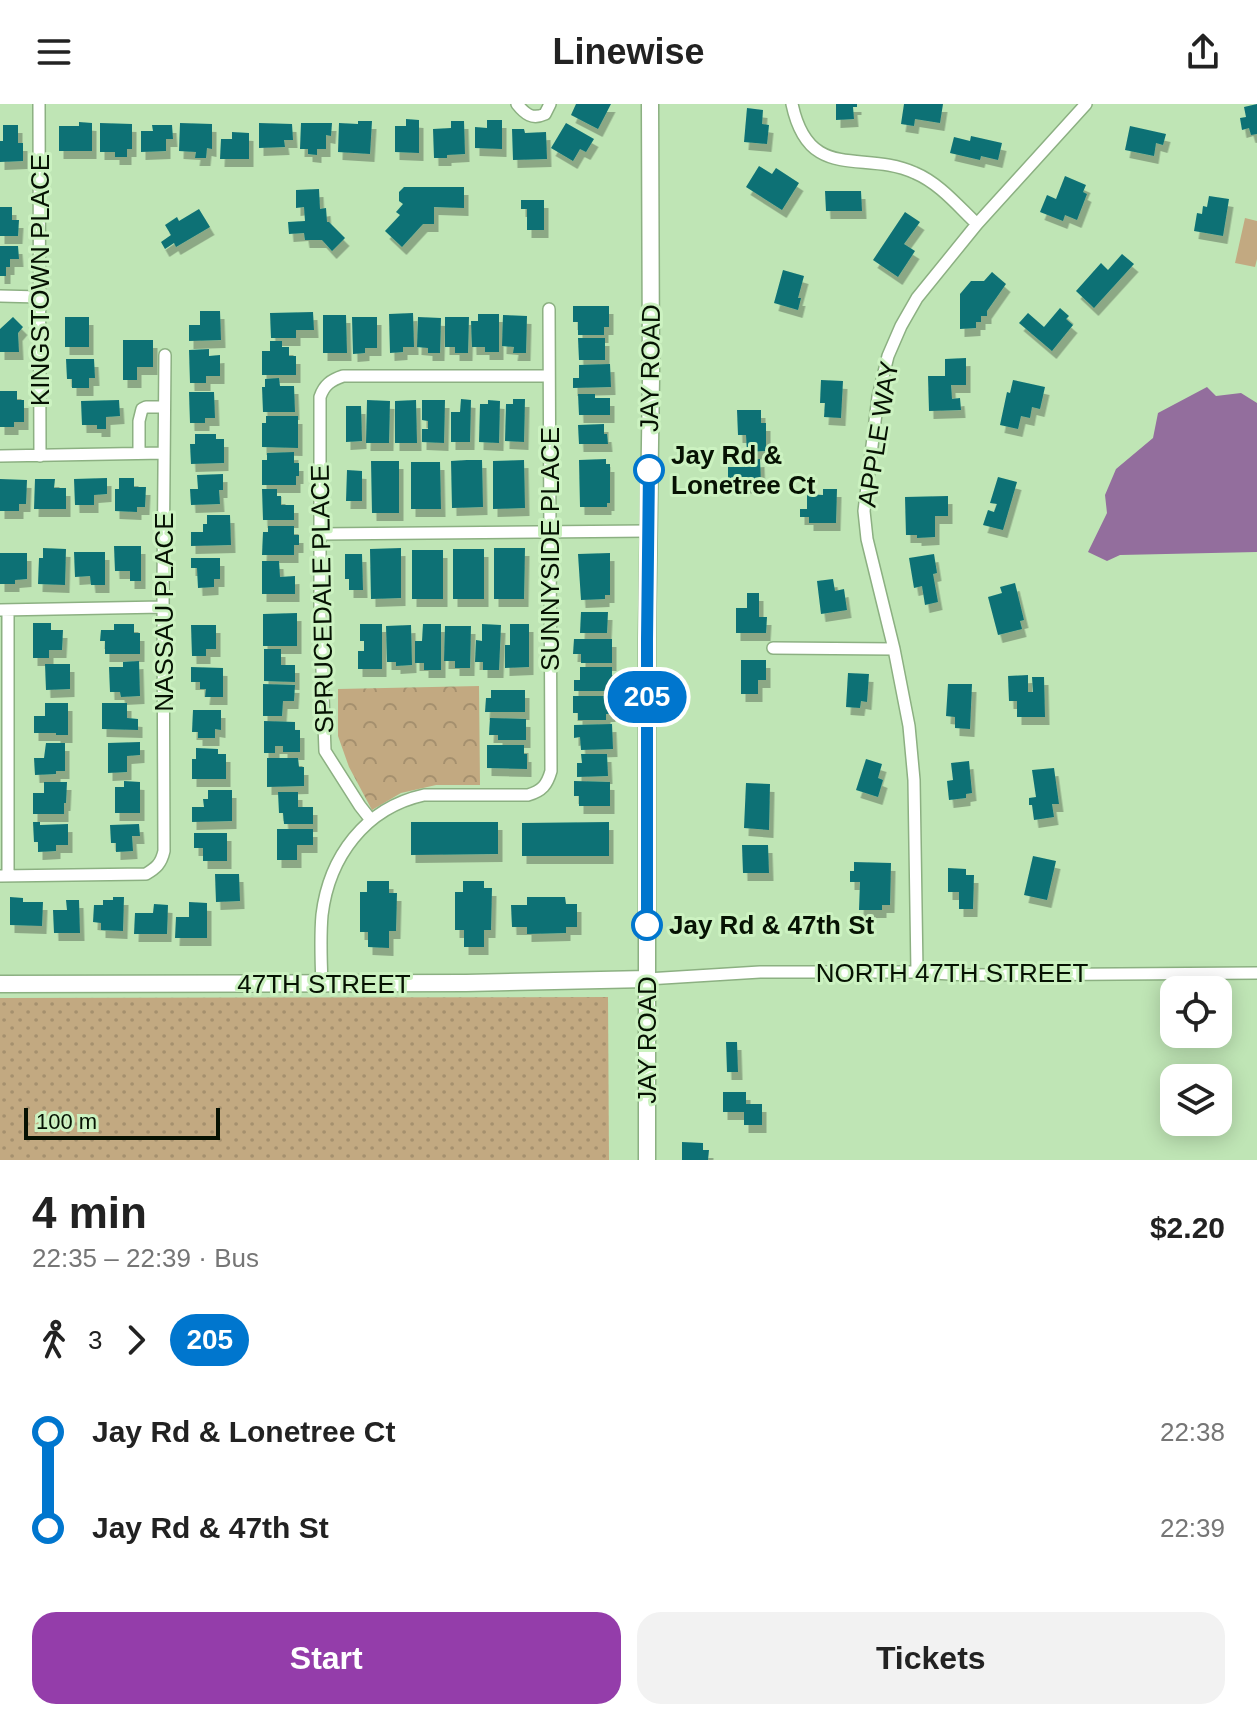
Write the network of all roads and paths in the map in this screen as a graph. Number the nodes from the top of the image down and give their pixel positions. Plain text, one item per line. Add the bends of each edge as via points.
1 (39, 104) edge
2 (517, 104) edge
3 (550, 104) edge
4 (650, 104) edge
5 (792, 104) edge
6 (1086, 104) edge
7 (977, 224) junction
8 (0, 296) edge
9 (40, 297) junction
10 (549, 309) dead end
11 (165, 355) dead end
12 (549, 376) junction
13 (164, 407) junction
14 (139, 453) junction
15 (164, 453) junction
16 (0, 456) edge
17 (40, 456) junction
18 (648, 531) junction
19 (549, 532) junction
20 (320, 534) junction
21 (163, 607) junction
22 (4, 610) edge
23 (773, 648) dead end
24 (894, 649) junction
25 (371, 820) junction
26 (4, 876) edge
27 (917, 972) junction
28 (1257, 973) edge
29 (647, 979) junction
30 (0, 984) edge
31 (322, 984) junction
32 (647, 1160) edge

1 - 9 street, KINGSTOWN PLACE
2 - 3 street via 533,117 545,114
4 - 18 street, JAY ROAD
5 - 7 street via 804,138 820,152 912,171 929,179
6 - 7 street, APPLE WAY
7 - 24 street, APPLE WAY via 917,298 888,356 878,397 864,511
8 - 9 street
9 - 17 street, KINGSTOWN PLACE
10 - 12 street, SUNNYSIDE PLACE
11 - 13 street, NASSAU PLACE
12 - 19 street, SUNNYSIDE PLACE
12 - 20 street, SPRUCEDALE PLACE via 343,376 328,383 320,397
13 - 14 street via 142,409
13 - 15 street, NASSAU PLACE
14 - 15 street
14 - 17 street
15 - 21 street, NASSAU PLACE
16 - 17 street
18 - 19 street
18 - 29 street, JAY ROAD
19 - 20 street
19 - 25 street, SUNNYSIDE PLACE via 551,771 544,788 528,795 424,795
20 - 25 street, SPRUCEDALE PLACE via 325,751
21 - 22 street
21 - 26 street, NASSAU PLACE via 164,851 157,867 131,875
22 - 26 street
23 - 24 street
24 - 27 street, APPLE WAY via 914,780
25 - 31 street via 343,851 328,888 322,916
27 - 28 street, NORTH 47TH STREET
27 - 29 street, NORTH 47TH STREET via 760,972
29 - 31 street, 47TH STREET
29 - 32 street, JAY ROAD
30 - 31 street, 47TH STREET

